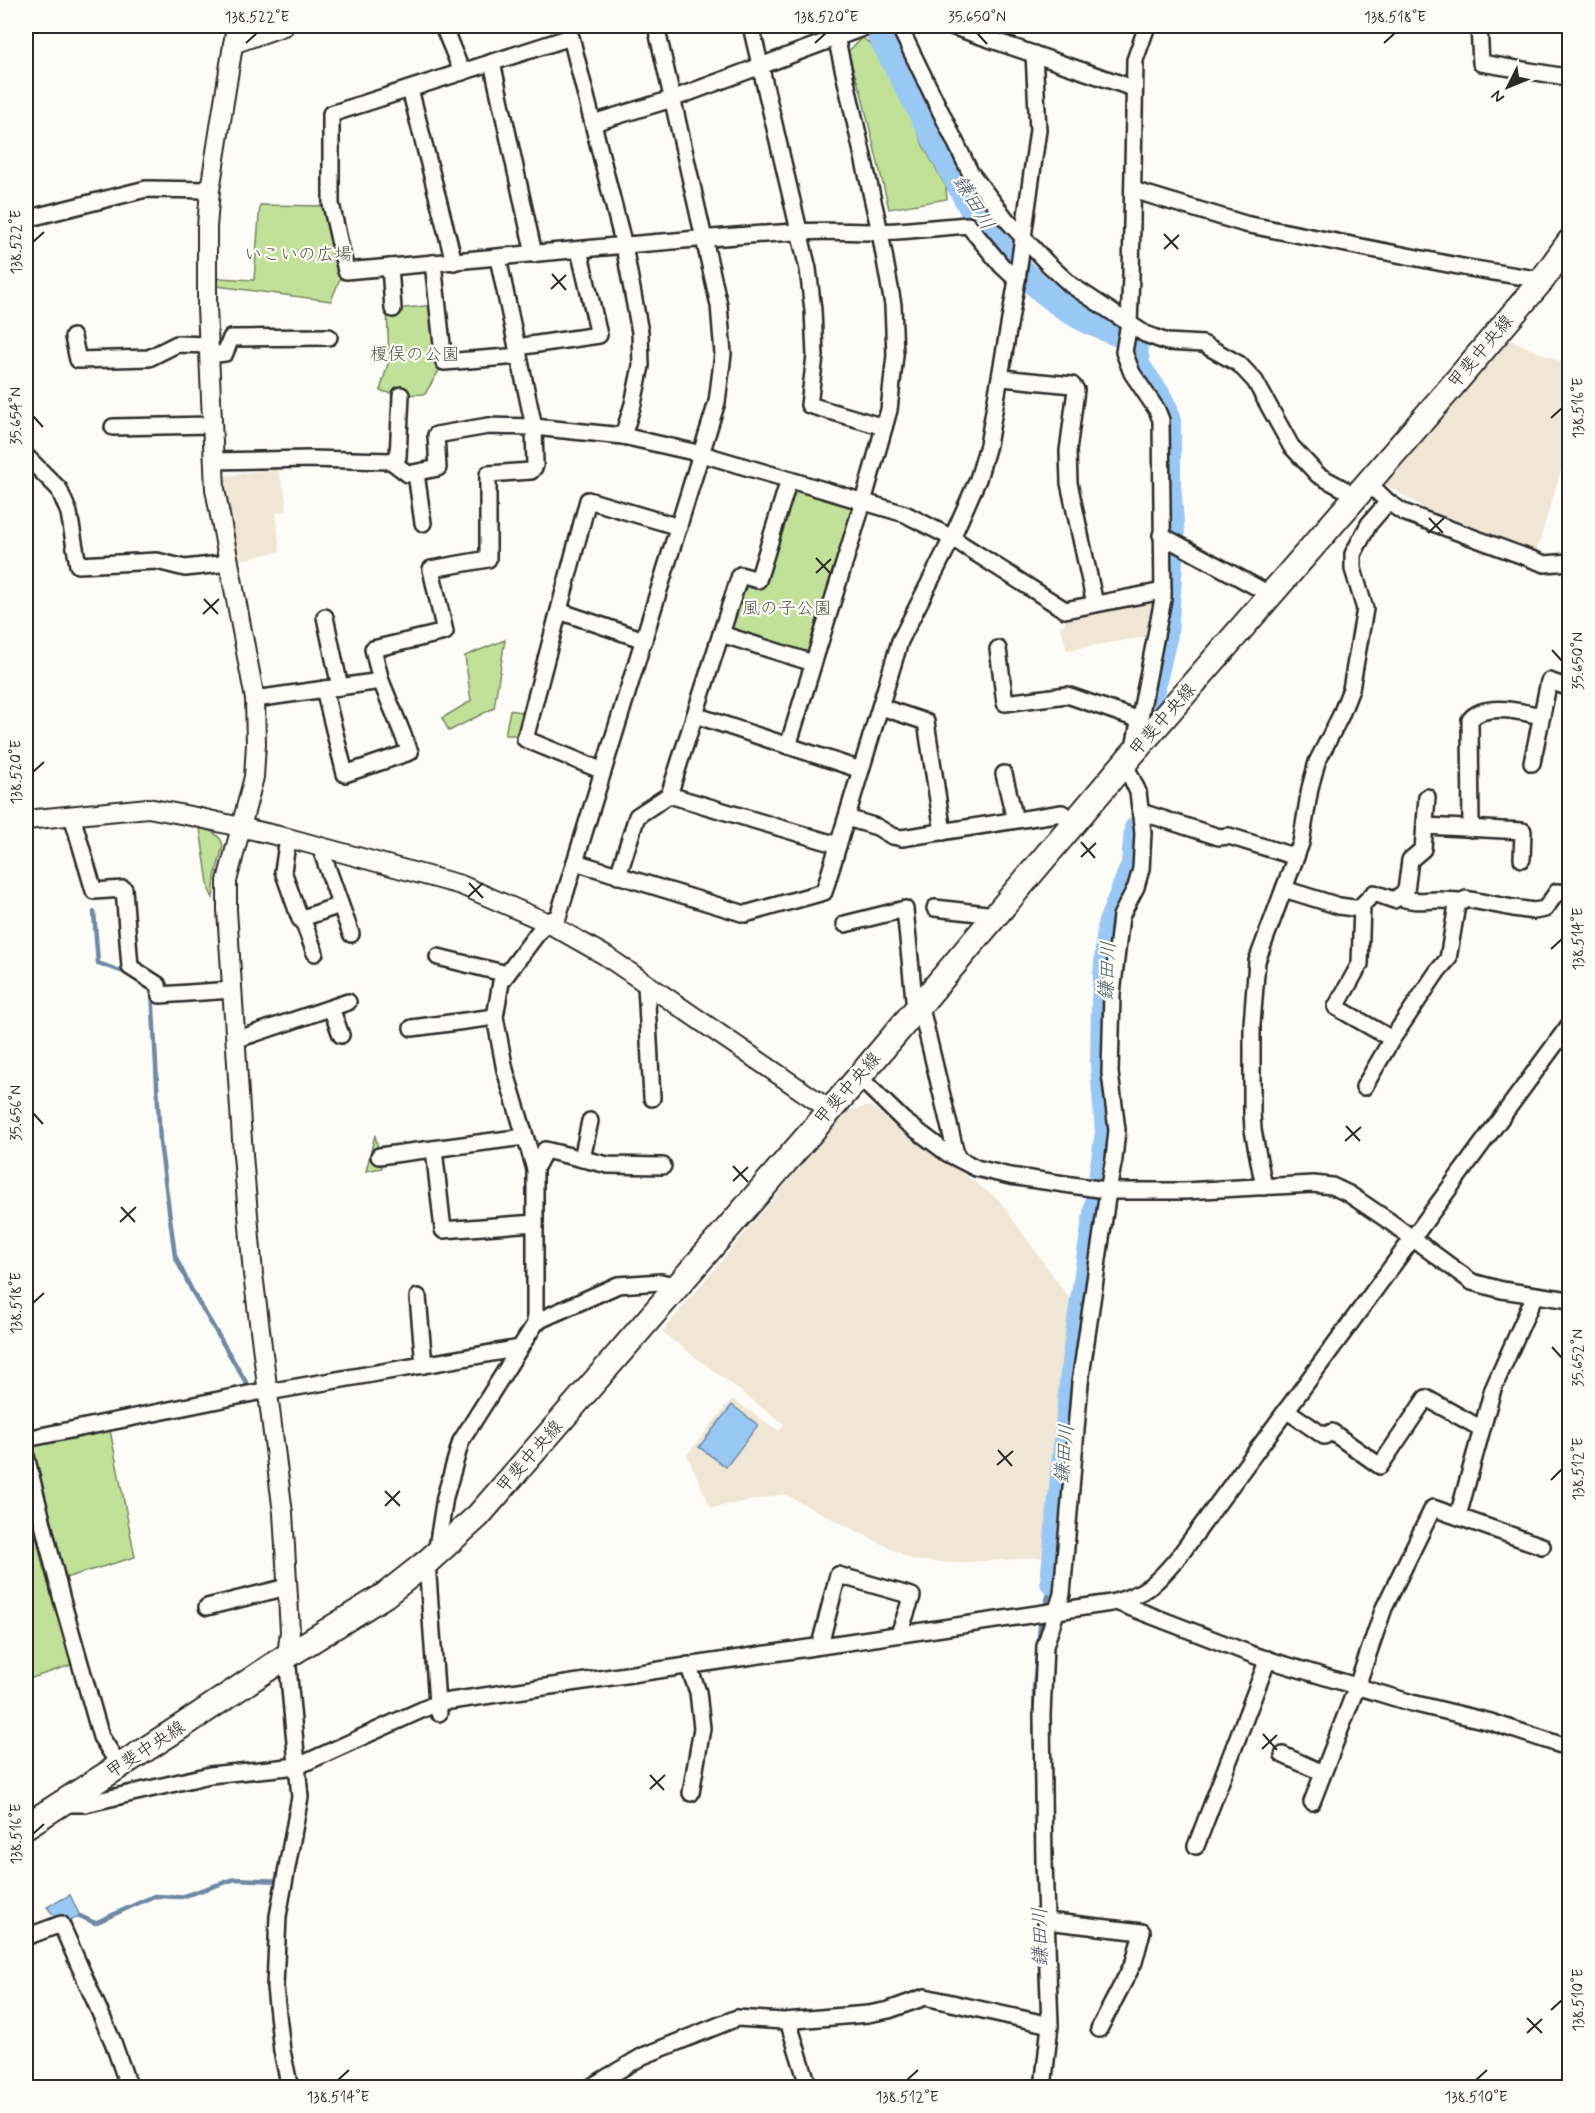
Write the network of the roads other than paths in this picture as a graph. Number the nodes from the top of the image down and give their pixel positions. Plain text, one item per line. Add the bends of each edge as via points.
1 (284, 26) edge
2 (443, 26) edge
3 (656, 26) edge
4 (751, 26) edge
5 (865, 26) edge
6 (899, 26) edge
7 (951, 26) edge
8 (1147, 26) edge
9 (1479, 26) edge
10 (989, 32) edge
11 (234, 35) edge
12 (836, 37) junction
13 (1034, 54) junction
14 (492, 62) junction
15 (759, 67) junction
16 (462, 72) junction
17 (1566, 77) dead end
18 (1133, 88) junction
19 (410, 89) junction
20 (672, 99) junction
21 (593, 123) junction
22 (210, 190) junction
23 (1133, 190) junction
24 (26, 219) edge
25 (798, 232) junction
26 (880, 232) junction
27 (704, 239) junction
28 (1023, 239) junction
29 (1569, 241) edge
30 (624, 246) junction
31 (579, 250) junction
32 (534, 254) junction
33 (498, 258) junction
34 (454, 262) junction
35 (433, 263) junction
36 (390, 267) junction
37 (1017, 280) junction
38 (1542, 280) junction
39 (393, 309) dead end
40 (1129, 323) junction
41 (329, 337) dead end
42 (73, 338) dead end
43 (208, 350) junction
44 (518, 352) junction
45 (1002, 378) junction
46 (401, 395) dead end
47 (211, 425) junction
48 (534, 427) junction
49 (884, 427) junction
50 (113, 428) dead end
51 (623, 436) junction
52 (702, 454) junction
53 (26, 456) edge
54 (213, 461) junction
55 (391, 461) junction
56 (416, 473) junction
57 (789, 480) junction
58 (1362, 489) junction
59 (863, 502) junction
60 (1388, 502) junction
61 (423, 523) dead end
62 (679, 527) junction
63 (1161, 535) junction
64 (952, 538) junction
65 (1569, 561) edge
66 (229, 563) junction
67 (1163, 591) junction
68 (1271, 595) junction
69 (1095, 604) junction
70 (559, 611) junction
71 (325, 617) dead end
72 (721, 634) junction
73 (644, 640) junction
74 (998, 649) dead end
75 (813, 663) junction
76 (381, 681) junction
77 (340, 687) junction
78 (1569, 688) edge
79 (324, 689) junction
80 (255, 699) junction
81 (880, 707) junction
82 (695, 715) junction
83 (1542, 716) junction
84 (1140, 720) junction
85 (788, 746) junction
86 (1129, 759) junction
87 (1532, 763) dead end
88 (861, 770) junction
89 (603, 771) junction
90 (1004, 774) dead end
91 (669, 795) junction
92 (1427, 797) dead end
93 (1141, 812) junction
94 (72, 816) junction
95 (847, 818) junction
96 (26, 820) edge
97 (1015, 820) junction
98 (1075, 822) junction
99 (1425, 826) junction
100 (240, 828) junction
101 (1471, 829) junction
102 (943, 832) junction
103 (288, 838) junction
104 (838, 845) junction
105 (320, 847) junction
106 (1296, 857) junction
107 (1522, 859) dead end
108 (575, 862) junction
109 (618, 876) junction
110 (1284, 889) junction
111 (1569, 893) edge
112 (1399, 897) junction
113 (1463, 901) junction
114 (340, 905) junction
115 (935, 908) dead end
116 (1361, 909) junction
117 (995, 915) junction
118 (302, 918) junction
119 (546, 922) junction
120 (845, 924) dead end
121 (351, 934) dead end
122 (315, 953) dead end
123 (438, 957) dead end
124 (507, 974) junction
125 (646, 984) junction
126 (232, 990) junction
127 (348, 1002) dead end
128 (918, 1007) junction
129 (331, 1008) junction
130 (495, 1017) junction
131 (1569, 1024) edge
132 (412, 1028) dead end
133 (341, 1035) dead end
134 (1392, 1039) junction
135 (235, 1040) junction
136 (859, 1077) junction
137 (1364, 1087) dead end
138 (652, 1098) dead end
139 (830, 1110) junction
140 (590, 1121) dead end
141 (524, 1137) junction
142 (434, 1149) junction
143 (379, 1156) dead end
144 (957, 1158) junction
145 (582, 1159) junction
146 (663, 1166) dead end
147 (535, 1169) junction
148 (1264, 1187) junction
149 (1108, 1191) junction
150 (535, 1223) junction
151 (1412, 1238) junction
152 (678, 1287) junction
153 (1535, 1295) junction
154 (418, 1298) dead end
155 (1569, 1300) edge
156 (535, 1324) junction
157 (520, 1348) junction
158 (424, 1365) junction
159 (268, 1392) junction
160 (1286, 1410) junction
161 (1482, 1429) junction
162 (26, 1439) edge
163 (26, 1456) edge
164 (1458, 1516) junction
165 (1542, 1546) dead end
166 (432, 1558) junction
167 (287, 1587) junction
168 (1115, 1602) junction
169 (207, 1607) dead end
170 (1055, 1611) junction
171 (899, 1634) junction
172 (820, 1645) junction
173 (287, 1656) junction
174 (1268, 1659) junction
175 (688, 1665) junction
176 (1357, 1686) junction
177 (438, 1708) junction
178 (1569, 1748) edge
179 (1283, 1755) dead end
180 (120, 1766) junction
181 (298, 1766) junction
182 (1323, 1773) junction
183 (690, 1793) dead end
184 (1312, 1802) dead end
185 (60, 1804) junction
186 (26, 1826) edge
187 (1196, 1846) dead end
188 (1046, 1921) junction
189 (26, 1937) edge
190 (788, 2021) junction
191 (1050, 2025) junction
192 (1099, 2029) dead end
193 (129, 2088) edge
194 (290, 2088) edge
195 (589, 2088) edge
196 (808, 2088) edge
197 (1043, 2088) edge

1 - 11 street
2 - 16 street
3 - 20 street
4 - 15 street
5 - 12 street
6 - 28 street via 970,172
7 - 10 street
8 - 18 street via 1134,60
9 - 17 street via 1481,63
10 - 13 street
11 - 22 street
12 - 15 street
12 - 26 street
13 - 18 street
13 - 28 street via 1038,130
14 - 16 street
14 - 21 street via 571,37
14 - 32 street
15 - 20 street
15 - 25 street
16 - 19 street
18 - 23 street
19 - 34 street
19 - 36 street via 331,114 331,204 346,271
20 - 21 street
20 - 27 street
21 - 30 street
22 - 24 street via 146,189
22 - 43 street
23 - 38 street via 1245,224
23 - 40 street
25 - 26 street
25 - 27 street
25 - 49 street via 813,310 815,356 809,405
26 - 37 street via 968,225
26 - 49 street via 893,305 895,355
27 - 30 street
27 - 52 street via 719,305 723,354 717,402
28 - 37 street
28 - 40 street via 1071,285
29 - 38 main road, 甲斐中央線
30 - 31 street
30 - 51 street via 640,332 641,366
31 - 32 street
31 - 44 street via 599,335
32 - 33 street
33 - 34 street
33 - 44 street
34 - 35 street
35 - 36 street
35 - 44 street via 444,362
36 - 39 street
37 - 45 street
38 - 58 main road, 甲斐中央線
40 - 58 street via 1156,339 1203,345 1239,364 1255,381 1291,446 1318,475
40 - 63 street via 1124,352 1132,373 1161,420
41 - 43 street via 231,338 225,352
42 - 43 street via 78,360 149,358 177,344
43 - 47 street
44 - 48 street
45 - 64 street via 988,445
45 - 69 street via 1072,385 1076,390 1068,452 1069,483
46 - 55 street via 398,457
47 - 50 street
47 - 54 street
48 - 51 street
48 - 56 street via 488,426 436,435 438,468
48 - 76 street via 531,471 488,474 488,559 431,569 445,632 373,649
49 - 59 street
51 - 52 street
52 - 57 street
52 - 62 street
53 - 66 street via 59,489 69,513 78,565 156,561 184,568
54 - 55 street
54 - 66 street
55 - 56 street via 408,474
56 - 61 street
57 - 59 street
57 - 72 street via 758,580 740,575
58 - 60 street
58 - 68 main road, 甲斐中央線
59 - 64 street via 905,514
59 - 75 street
60 - 65 street via 1402,512 1545,564
60 - 106 street via 1353,554 1365,609 1351,689 1317,762
62 - 70 street via 588,500
62 - 73 street
63 - 67 street
63 - 68 street
64 - 69 street via 1065,610
64 - 81 street via 900,641
66 - 80 street
67 - 69 street
67 - 84 street
68 - 86 main road, 甲斐中央線
70 - 73 street
70 - 89 street via 525,739
71 - 77 street
72 - 75 street
72 - 82 street
73 - 89 street
74 - 84 street via 1005,703 1067,695
75 - 85 street
76 - 77 street
76 - 79 street via 410,752 345,774
77 - 79 street
78 - 83 street via 1549,681
79 - 80 street
80 - 100 street via 254,777
81 - 88 street
81 - 102 street via 926,722
82 - 85 street
82 - 91 street
83 - 87 street
83 - 101 street via 1482,710 1470,720
84 - 86 street
85 - 88 street
86 - 93 street
86 - 98 main road, 甲斐中央線
88 - 95 street
89 - 108 street
90 - 97 street
91 - 104 street
91 - 109 street via 637,816
92 - 99 street
93 - 106 street
93 - 149 street via 1141,869 1121,916 1112,994 1110,1073 1117,1130
94 - 96 street
94 - 100 street via 148,808
94 - 126 street via 94,891 124,889 130,968 158,985 160,995
95 - 102 street via 902,838
95 - 104 street
97 - 98 street via 1062,813
97 - 102 street
98 - 117 main road, 甲斐中央線
99 - 101 street
99 - 112 street via 1423,849 1410,860 1406,891
100 - 103 street
100 - 126 street via 226,893
101 - 107 street via 1523,831
103 - 105 street
103 - 118 street via 283,871
104 - 109 street via 824,892 745,914
105 - 114 street
105 - 119 street via 457,884
106 - 110 street
108 - 109 street
108 - 119 street via 558,917
110 - 116 street
110 - 148 street via 1257,961 1253,993 1253,1130
111 - 113 street via 1557,892 1545,909 1534,910
112 - 113 street via 1419,902
112 - 116 street via 1394,900 1374,894
113 - 134 street via 1457,905 1448,959
114 - 118 street
114 - 121 street
115 - 117 street
116 - 134 street via 1360,964 1336,1007
117 - 128 main road, 甲斐中央線
118 - 122 street
119 - 124 street
119 - 125 street
120 - 128 street via 905,909
123 - 124 street
124 - 130 street via 501,982
125 - 138 street
125 - 139 street
126 - 135 street
127 - 129 street
128 - 136 main road, 甲斐中央線
128 - 144 street
129 - 133 street
129 - 135 street
130 - 132 street
130 - 141 street
131 - 151 street
134 - 137 street
135 - 159 street via 253,1274
136 - 139 main road, 甲斐中央線
136 - 144 street via 903,1120
139 - 152 main road, 甲斐中央線
140 - 145 street
141 - 142 street
141 - 147 street
142 - 143 street
142 - 150 street via 443,1230
144 - 149 street via 976,1168 1010,1176
145 - 146 street via 608,1165
145 - 147 street via 545,1150
147 - 150 street
148 - 149 street
148 - 151 street via 1332,1186
149 - 170 street via 1080,1383 1062,1594
150 - 156 street
151 - 153 street via 1472,1282
151 - 160 street
152 - 156 street via 661,1282 618,1285
152 - 166 main road, 甲斐中央線 via 478,1516
153 - 155 street
153 - 161 street via 1493,1389
154 - 158 street
156 - 157 street
157 - 158 street
157 - 166 street via 461,1441
158 - 159 street
159 - 162 street
159 - 167 street via 283,1513
160 - 161 street via 1324,1436 1332,1432 1380,1466 1426,1398
160 - 168 street via 1166,1572 1132,1598
161 - 164 street
163 - 180 street via 101,1737
164 - 165 street
164 - 176 street via 1433,1508 1384,1608
166 - 173 main road, 甲斐中央線 via 385,1595
166 - 177 street
167 - 169 street
167 - 173 street
168 - 170 street
168 - 174 street
170 - 171 street
170 - 188 street via 1045,1646 1042,1715
171 - 172 street
171 - 172 street via 912,1596 838,1575
172 - 175 street
173 - 180 main road, 甲斐中央線
173 - 181 street
174 - 176 street
174 - 187 street
175 - 177 street
175 - 183 street via 698,1692 702,1728
176 - 178 street via 1491,1722
176 - 182 street
177 - 181 street
179 - 182 street
180 - 185 main road, 甲斐中央線
181 - 185 street via 210,1775 85,1804
181 - 194 street via 300,1797 278,1916 275,1987
182 - 184 street
185 - 186 main road, 甲斐中央線
188 - 191 street
188 - 192 street via 1142,1932 1134,1962
189 - 193 street via 62,1924
190 - 191 street via 868,2014 925,1997
190 - 195 street via 737,2018 643,2056
190 - 196 street
191 - 197 street

